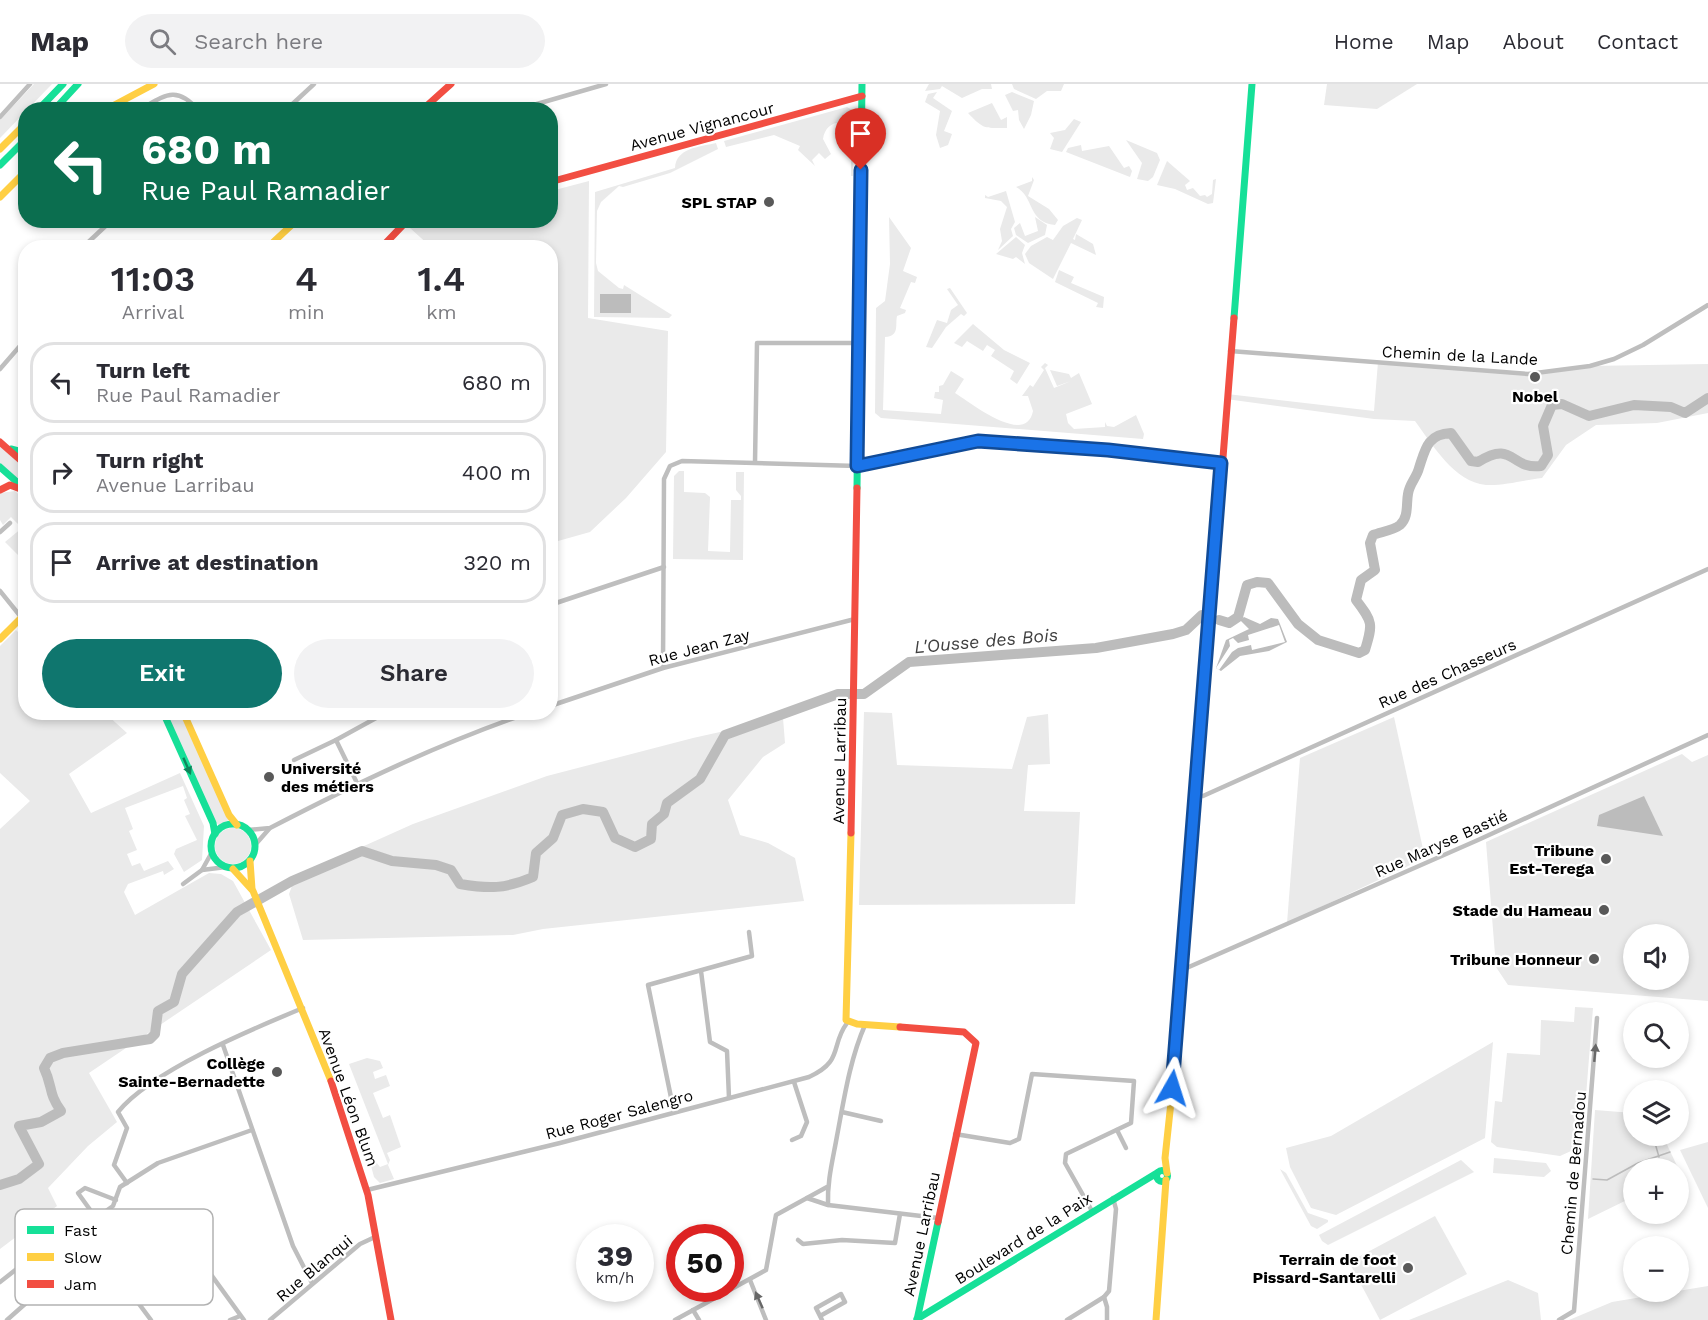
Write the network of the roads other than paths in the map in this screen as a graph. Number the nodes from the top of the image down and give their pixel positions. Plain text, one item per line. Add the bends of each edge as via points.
1 (30, 84) edge
2 (63, 84) edge
3 (78, 84) edge
4 (154, 84) edge
5 (314, 84) edge
6 (451, 84) edge
7 (606, 84) edge
8 (862, 84) edge
9 (1252, 84) edge
10 (592, 86) edge
11 (862, 96) junction
12 (46, 102) edge
13 (61, 102) edge
14 (120, 102) edge
15 (155, 102) edge
16 (189, 102) edge
17 (295, 102) edge
18 (431, 102) edge
19 (541, 102) edge
20 (0, 117) edge
21 (18, 131) edge
22 (18, 147) edge
23 (0, 149) edge
24 (0, 165) edge
25 (18, 179) edge
26 (558, 180) edge
27 (0, 197) edge
28 (103, 228) edge
29 (288, 228) edge
30 (397, 228) edge
31 (91, 240) edge
32 (276, 240) edge
33 (387, 240) edge
34 (1708, 305) edge
35 (858, 344) junction
36 (18, 348) edge
37 (1230, 351) junction
38 (0, 369) edge
39 (2, 444) edge
40 (18, 450) edge
41 (18, 458) edge
42 (755, 462) junction
43 (1221, 463) junction
44 (857, 466) junction
45 (0, 467) edge
46 (18, 484) edge
47 (18, 488) edge
48 (0, 490) edge
49 (10, 523) dead end
50 (0, 532) edge
51 (664, 567) junction
52 (1708, 569) edge
53 (0, 591) edge
54 (558, 602) edge
55 (18, 610) edge
56 (855, 619) junction
57 (18, 620) edge
58 (0, 639) edge
59 (663, 668) junction
60 (558, 703) edge
61 (167, 720) edge
62 (187, 720) edge
63 (372, 720) edge
64 (508, 720) edge
65 (1708, 735) edge
66 (336, 740) junction
67 (294, 760) dead end
68 (357, 783) junction
69 (1196, 796) junction
70 (237, 825) junction
71 (270, 828) junction
72 (248, 830) junction
73 (215, 834) junction
74 (255, 845) junction
75 (212, 852) junction
76 (250, 861) junction
77 (229, 868) junction
78 (202, 870) junction
79 (183, 884) dead end
80 (254, 893) junction
81 (749, 932) dead end
82 (1182, 970) junction
83 (701, 971) junction
84 (303, 1008) junction
85 (1597, 1018) dead end
86 (847, 1023) junction
87 (866, 1025) junction
88 (223, 1045) junction
89 (794, 1082) junction
90 (729, 1098) junction
91 (674, 1112) junction
92 (842, 1112) junction
93 (881, 1121) dead end
94 (252, 1130) junction
95 (1117, 1130) junction
96 (955, 1134) junction
97 (792, 1140) dead end
98 (1126, 1148) dead end
99 (1162, 1178) junction
100 (127, 1183) junction
101 (827, 1187) junction
102 (367, 1190) junction
103 (807, 1198) junction
104 (1113, 1198) junction
105 (116, 1200) junction
106 (828, 1205) junction
107 (90, 1209) edge
108 (109, 1209) edge
109 (1092, 1211) junction
110 (900, 1214) junction
111 (938, 1218) junction
112 (375, 1238) junction
113 (798, 1240) dead end
114 (15, 1270) edge
115 (213, 1278) edge
116 (750, 1280) junction
117 (0, 1282) edge
118 (312, 1283) junction
119 (1104, 1297) junction
120 (24, 1305) edge
121 (140, 1305) edge
122 (693, 1310) junction
123 (242, 1318) edge
124 (821, 1318) edge
125 (917, 1319) edge
126 (7, 1320) edge
127 (151, 1320) edge
128 (230, 1320) edge
129 (270, 1320) edge
130 (391, 1320) edge
131 (675, 1320) edge
132 (699, 1320) edge
133 (766, 1320) edge
134 (1067, 1320) edge
135 (1107, 1320) edge
136 (1156, 1320) edge
137 (1559, 1320) edge

1 - 20 street
2 - 12 main road
3 - 13 main road
4 - 14 main road
5 - 17 street
6 - 18 main road
7 - 10 street
8 - 11 main road, Avenue Larribau
9 - 37 main road
10 - 19 street
11 - 26 main road, Avenue Vignancour
11 - 35 main road, Avenue Larribau
15 - 16 street via 171,94 181,95
21 - 23 main road
22 - 24 main road
25 - 27 main road
28 - 31 street
29 - 32 main road
30 - 33 main road
34 - 37 street, Chemin de la Lande via 1614,359 1528,374
35 - 42 street via 757,343
35 - 44 main road, Avenue Larribau
36 - 38 street
37 - 43 main road
39 - 40 main road
39 - 41 main road
42 - 44 street
42 - 51 street via 682,460 670,466 664,479
43 - 44 street via 978,441
43 - 69 main road
44 - 56 main road, Avenue Larribau
45 - 46 main road
47 - 48 main road via 10,485
49 - 50 street
51 - 54 street
51 - 59 street
52 - 69 street, Rue des Chasseurs
53 - 55 street
56 - 59 street, Rue Jean Zay
56 - 86 main road, Avenue Larribau
57 - 58 main road
59 - 60 street, Rue Jean Zay
61 -> 73 main road
62 - 70 main road
63 - 66 street
64 - 68 street
65 - 82 street, Rue Maryse Bastié
66 - 67 street
66 - 68 street
68 - 71 street
69 - 82 main road
70 - 72 main road
70 - 73 main road via 225,826
71 - 72 street
71 - 74 street
72 - 74 main road
73 - 75 main road
74 - 76 main road
75 - 77 main road via 215,859
75 - 78 street
76 - 77 main road
76 - 80 main road, Avenue Léon Blum
77 - 78 street
77 - 80 main road, Avenue Léon Blum
78 - 79 street
80 - 84 main road, Avenue Léon Blum
81 - 83 street via 752,956
82 - 99 main road
83 - 90 street via 710,1042 727,1050
83 - 91 street via 648,985
84 - 88 street
84 - 102 main road, Avenue Léon Blum via 358,1155
137 -> 85 street, Chemin de Bernadou via 1574,1311
86 - 87 main road, Avenue Larribau
86 - 89 street, Rue Roger Salengro via 831,1063
87 - 92 street via 858,1038
87 - 96 main road, Avenue Larribau via 964,1032 973,1038 976,1043
88 - 94 street
88 - 100 street via 177,1066 128,1099 118,1112 127,1128 114,1165
89 - 90 street, Rue Roger Salengro
89 - 97 street via 807,1122 801,1136
90 - 91 street, Rue Roger Salengro
91 - 102 street, Rue Roger Salengro
92 - 93 street
92 - 101 street
94 - 100 street via 158,1163
94 - 118 street via 293,1246
95 - 96 street via 1131,1123 1134,1081 1032,1074 1019,1139 1010,1143
95 - 98 street
95 - 109 street via 1066,1154 1065,1163
96 - 111 main road, Avenue Larribau
99 - 104 main road, Boulevard de la Paix via 1146,1179
99 - 136 main road
100 - 105 street via 120,1187
101 - 103 street
101 - 106 street
102 - 112 main road, Avenue Léon Blum
103 - 106 street
103 - 116 street via 776,1215 766,1270
104 - 109 main road, Boulevard de la Paix
104 - 119 street via 1116,1209 1109,1291
105 - 107 street via 85,1188 78,1193
105 - 108 street
106 - 110 street
109 - 125 main road, Boulevard de la Paix
110 - 111 street
110 - 113 street via 895,1243 842,1240 803,1244
111 - 125 main road, Avenue Larribau
112 - 118 street, Rue Blanqui via 360,1244
112 - 130 main road, Avenue Léon Blum
114 - 117 street
115 - 123 street
116 - 122 street
133 -> 116 street
118 - 129 street, Rue Blanqui
119 - 134 street
119 - 135 street
120 - 126 street
121 - 127 street
122 - 131 street
122 - 132 street
123 - 128 street
124 - 124 street via 845,1302 841,1294 816,1308

